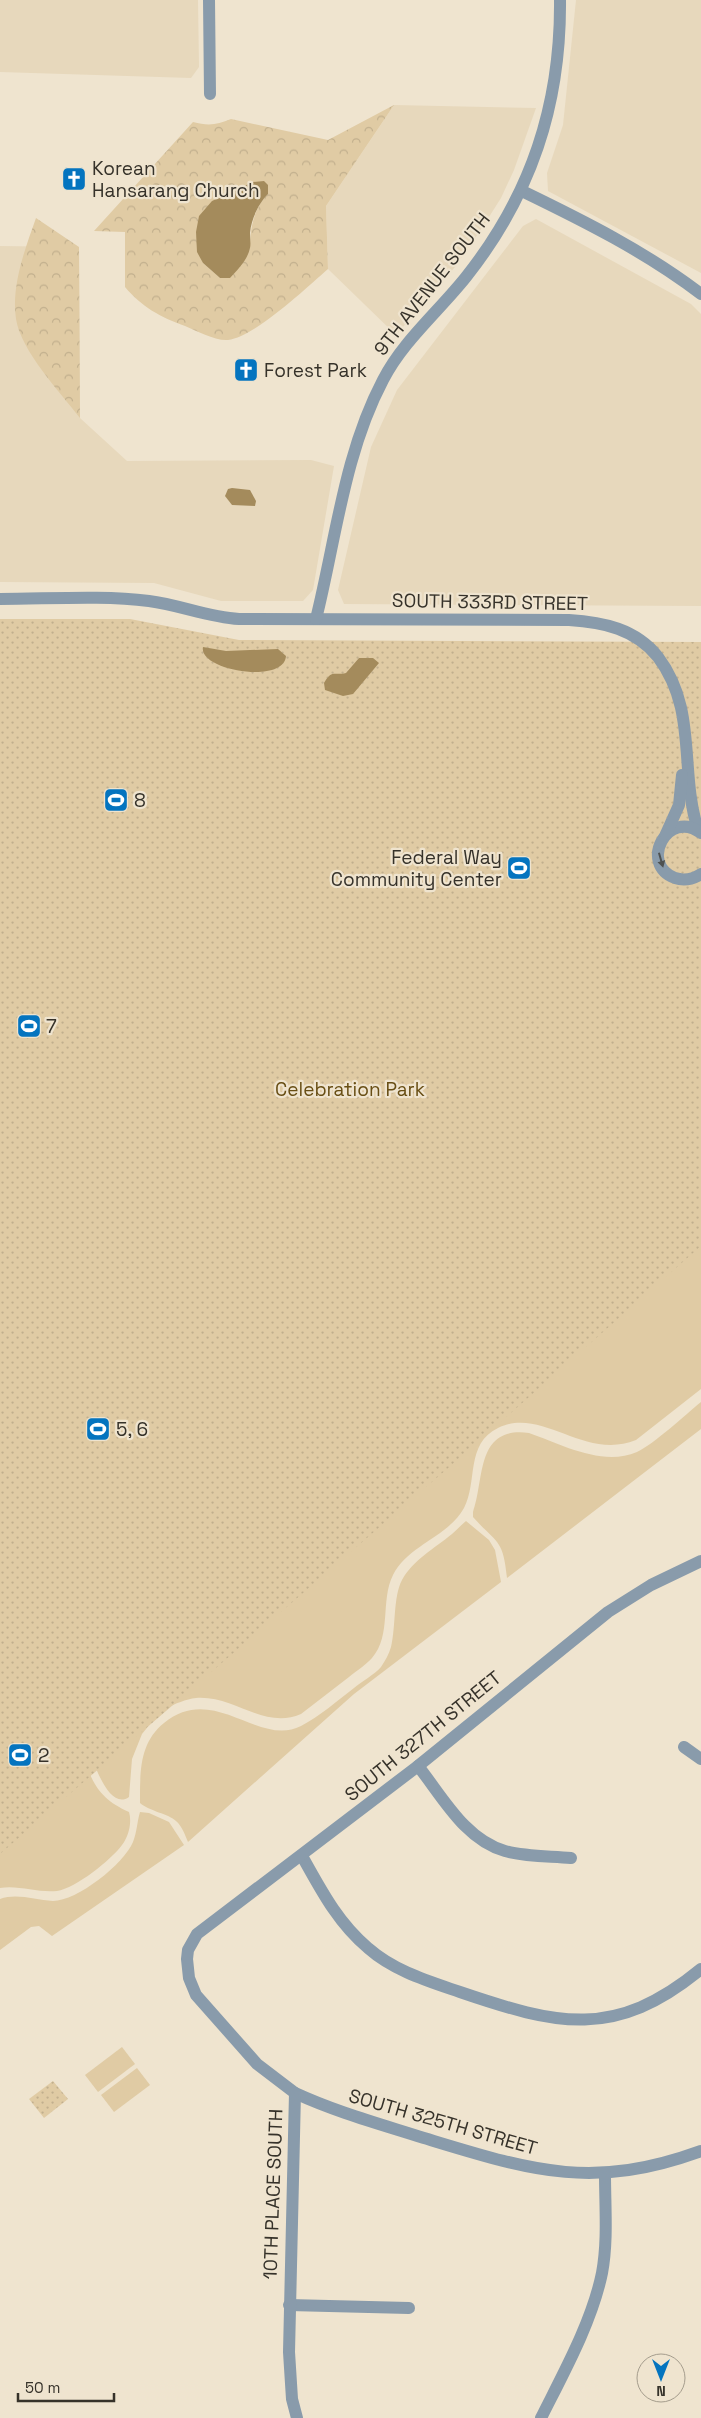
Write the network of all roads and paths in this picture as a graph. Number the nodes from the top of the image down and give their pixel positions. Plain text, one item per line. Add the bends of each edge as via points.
1 (209, 0) edge
2 (560, 0) edge
3 (210, 94) dead end
4 (522, 191) junction
5 (701, 294) edge
6 (0, 599) edge
7 (316, 619) junction
8 (686, 735) junction
9 (699, 831) edge
10 (666, 835) junction
11 (701, 874) edge
12 (701, 1561) edge
13 (684, 1747) dead end
14 (701, 1759) edge
15 (418, 1766) junction
16 (302, 1856) junction
17 (571, 1858) dead end
18 (187, 1959) joint
19 (701, 1969) edge
20 (294, 2093) junction
21 (701, 2151) edge
22 (605, 2174) junction
23 (289, 2305) junction
24 (409, 2308) dead end
25 (296, 2416) edge
26 (540, 2418) edge

1 - 3 street
2 - 4 street, 9TH AVENUE SOUTH via 558,52 551,100
4 - 5 street via 620,241
4 - 7 street, 9TH AVENUE SOUTH via 491,243 384,377 368,409 351,458
6 - 7 street, SOUTH 333RD STREET via 136,600 217,618
7 - 8 street, SOUTH 333RD STREET via 570,620 612,626 646,645 671,674 681,702
8 - 9 street, SOUTH 333RD STREET via 691,806
8 - 10 street, SOUTH 333RD STREET via 680,805
9 - 10 street via 684,827
10 -> 11 street, SOUTH 333RD STREET via 658,854 666,872 685,880
12 - 15 street, SOUTH 327TH STREET via 651,1585 608,1612
13 - 14 street
15 - 16 street, SOUTH 327TH STREET
15 - 17 street via 455,1815 480,1838 516,1854
16 - 18 street, SOUTH 327TH STREET via 198,1934 188,1950
16 - 19 street via 327,1902 356,1937 380,1958 415,1976 539,2017 570,2021 602,2019 630,2011 657,2000
18 - 20 street, 10TH PLACE SOUTH via 189,1978 196,1995 257,2064
20 - 22 street, SOUTH 325TH STREET via 352,2116 521,2167
20 - 23 street, 10TH PLACE SOUTH
21 - 22 street, SOUTH 325TH STREET via 646,2168
22 - 26 street via 605,2252 597,2292 560,2380
23 - 24 street
23 - 25 street, 10TH PLACE SOUTH via 289,2367

